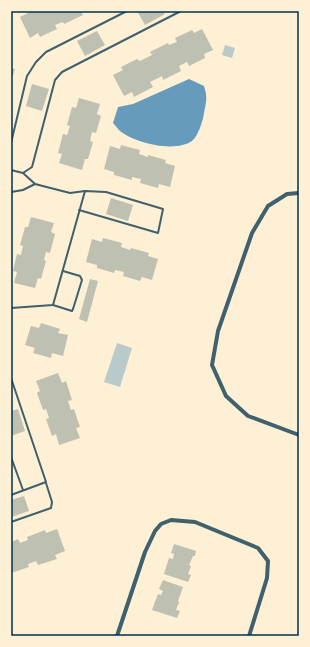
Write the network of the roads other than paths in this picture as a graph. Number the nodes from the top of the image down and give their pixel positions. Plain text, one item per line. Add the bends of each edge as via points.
1 (127, 11) edge
2 (181, 11) edge
3 (11, 143) edge
4 (11, 170) edge
5 (24, 173) junction
6 (35, 184) junction
7 (85, 191) junction
8 (11, 192) edge
9 (299, 193) edge
10 (80, 210) junction
11 (62, 270) junction
12 (53, 305) junction
13 (11, 308) edge
14 (11, 378) edge
15 (299, 434) edge
16 (11, 457) edge
17 (46, 482) junction
18 (22, 490) junction
19 (11, 495) edge
20 (11, 522) edge
21 (116, 636) edge
22 (249, 636) edge

1 - 3 lane via 46,52 36,62 27,76
2 - 5 lane via 62,72 55,80 32,167
4 - 5 lane
5 - 6 lane
6 - 7 lane via 70,193
6 - 8 lane
7 - 10 lane
7 - 10 lane via 106,192 163,209 158,233
9 - 15 street via 287,194 268,206 252,233 218,331 212,365 226,396 248,416
10 - 11 lane
11 - 12 lane
11 - 12 lane via 80,276 80,288 72,311
12 - 13 lane
14 - 17 lane
16 - 18 lane
17 - 18 lane
17 - 20 lane via 52,502 51,508
18 - 19 lane
21 - 22 street via 144,552 155,531 161,524 171,520 195,522 258,548 268,561 267,578

